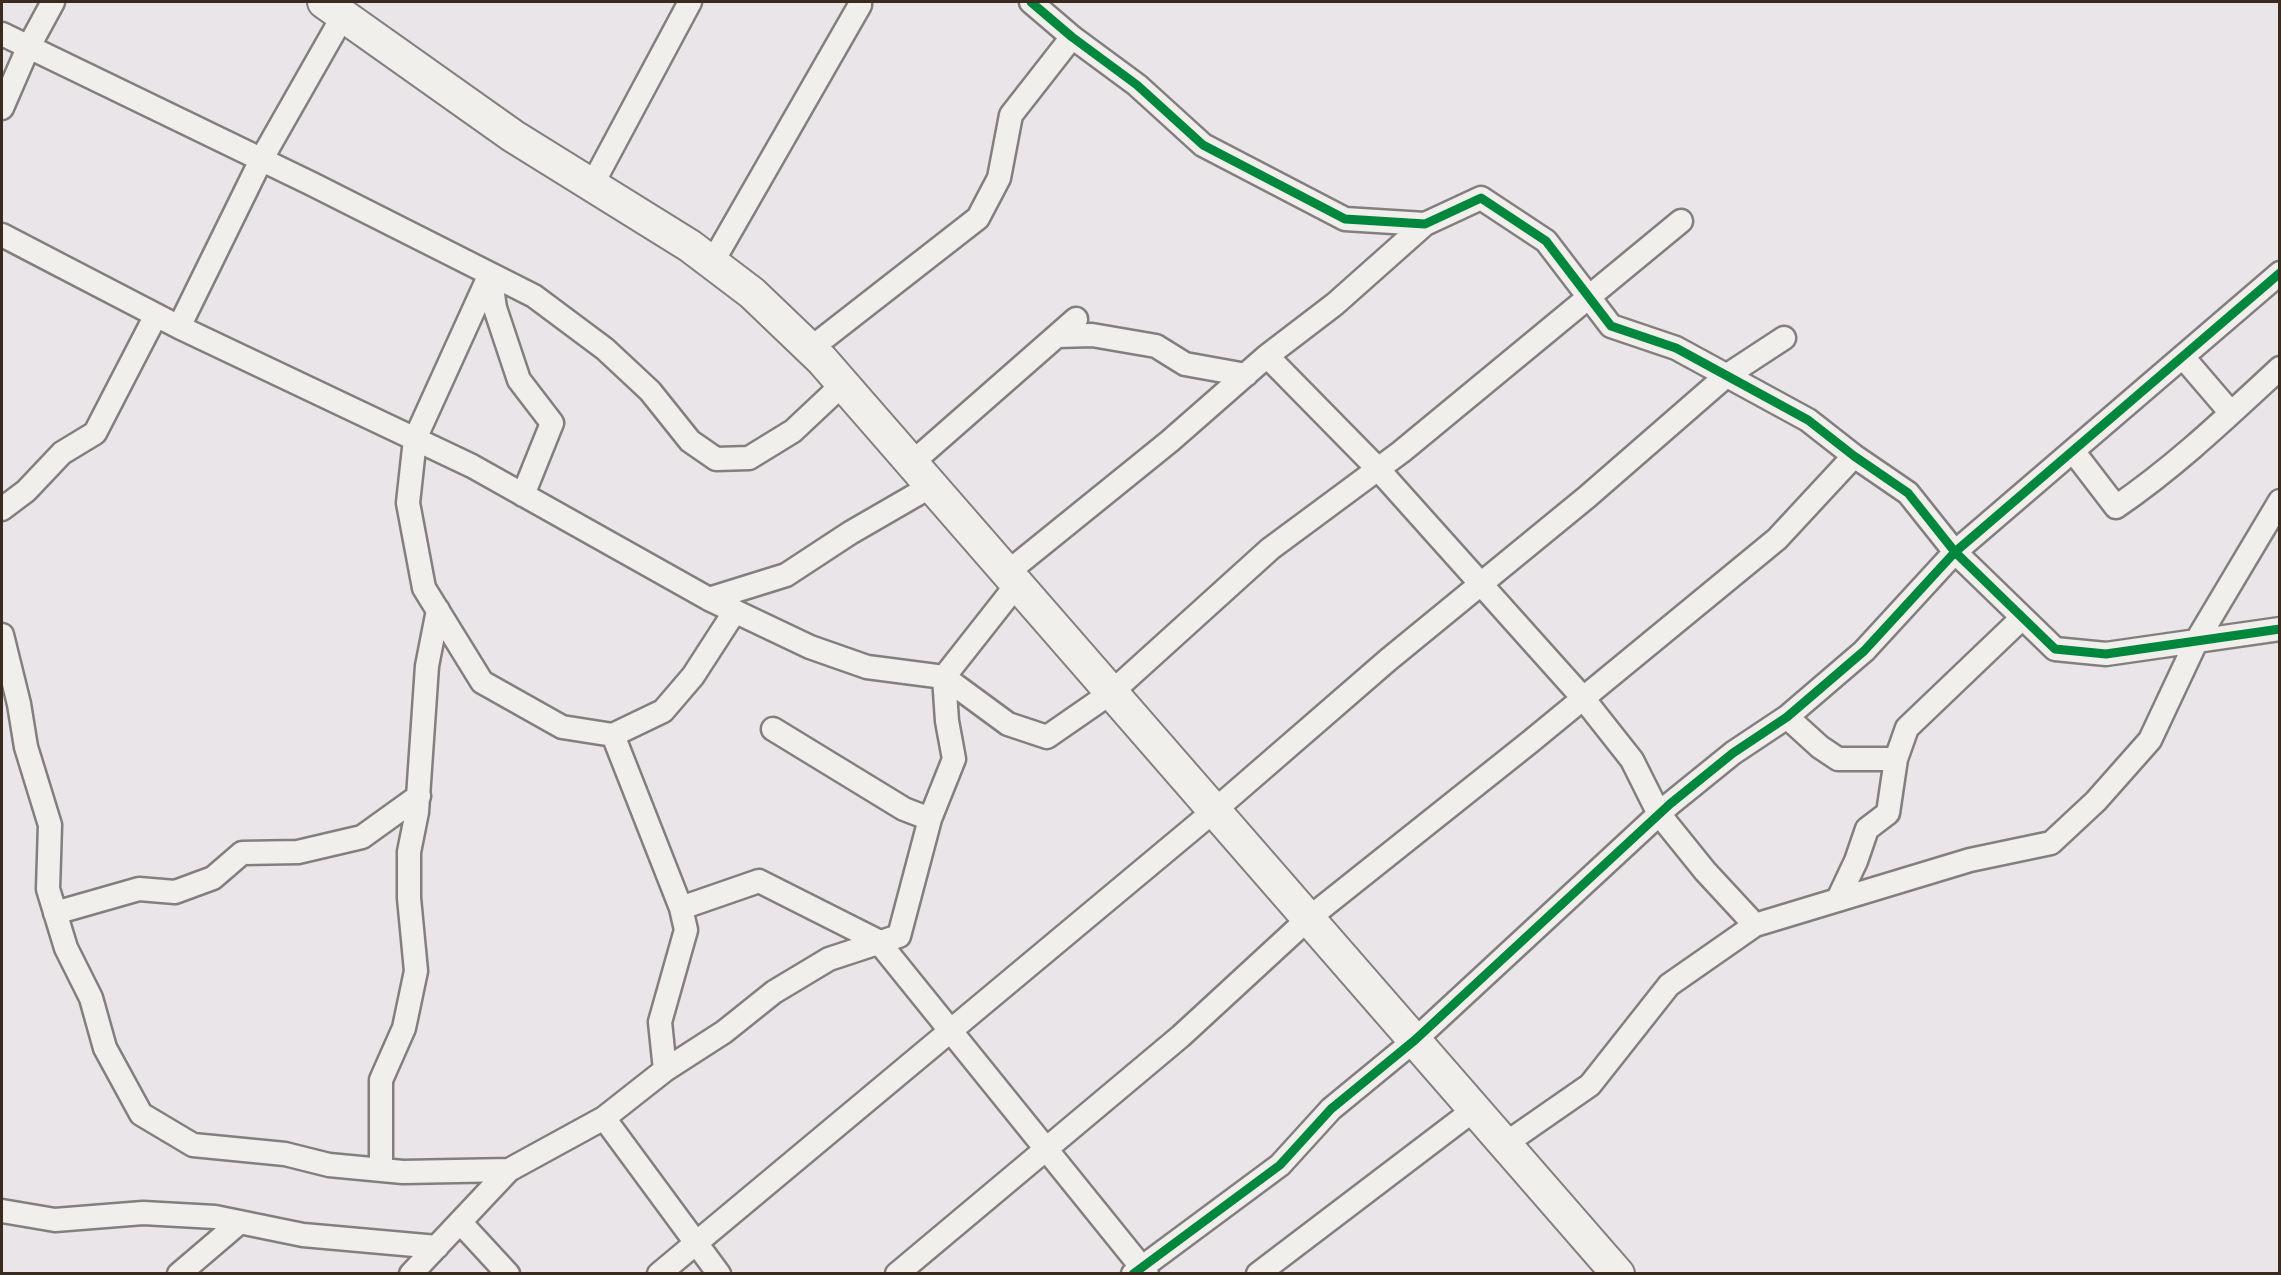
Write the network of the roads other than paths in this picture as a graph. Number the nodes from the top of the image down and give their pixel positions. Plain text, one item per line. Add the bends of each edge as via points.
1 (53, 2) edge
2 (690, 2) edge
3 (1031, 2) edge
4 (860, 5) dead end
5 (334, 9) edge
6 (2, 34) edge
7 (1071, 37) junction
8 (28, 48) junction
9 (2, 108) edge
10 (261, 160) junction
11 (592, 185) junction
12 (1681, 221) dead end
13 (1425, 224) junction
14 (2, 235) edge
15 (712, 263) junction
16 (2280, 273) edge
17 (490, 274) junction
18 (1589, 298) junction
19 (156, 315) junction
20 (1076, 319) dead end
21 (179, 327) junction
22 (1057, 336) junction
23 (1784, 338) dead end
24 (810, 349) junction
25 (1267, 356) junction
26 (2183, 357) junction
27 (2280, 368) edge
28 (1246, 375) junction
29 (1726, 376) junction
30 (843, 384) junction
31 (2231, 413) junction
32 (415, 439) junction
33 (2073, 451) junction
34 (1854, 456) junction
35 (913, 462) junction
36 (1378, 469) junction
37 (933, 485) junction
38 (523, 495) junction
39 (2280, 501) edge
40 (2, 509) edge
41 (1955, 552) junction
42 (1013, 578) junction
43 (1480, 585) junction
44 (709, 599) junction
45 (438, 610) junction
46 (735, 611) junction
47 (2021, 619) junction
48 (2280, 629) edge
49 (2, 635) edge
50 (2197, 640) junction
51 (944, 676) junction
52 (1112, 692) junction
53 (1583, 698) junction
54 (1787, 717) junction
55 (773, 729) dead end
56 (614, 735) junction
57 (1896, 759) junction
58 (419, 796) junction
59 (1215, 810) junction
60 (1659, 814) junction
61 (930, 819) junction
62 (1838, 899) junction
63 (681, 908) junction
64 (55, 913) junction
65 (1309, 918) junction
66 (1755, 925) junction
67 (878, 941) junction
68 (951, 1032) junction
69 (1415, 1040) junction
70 (665, 1070) junction
71 (1475, 1109) junction
72 (604, 1118) junction
73 (1505, 1144) junction
74 (1046, 1148) junction
75 (381, 1170) junction
76 (509, 1170) junction
77 (2, 1211) edge
78 (240, 1222) junction
79 (460, 1222) junction
80 (696, 1244) junction
81 (437, 1247) junction
82 (1141, 1272) edge
83 (179, 1274) edge
84 (411, 1274) edge
85 (508, 1274) edge
86 (659, 1274) edge
87 (719, 1274) edge
88 (897, 1274) edge
89 (1258, 1274) edge
90 (1618, 1274) edge

1 - 8 street
2 - 11 street
3 - 7 street
4 - 15 street
5 - 10 street
5 - 11 main road via 513,136
6 - 8 street
7 - 13 street via 1137,85 1203,145 1345,219
7 - 24 street via 1011,115 999,178 978,218
8 - 9 street
8 - 10 street
10 - 17 street
10 - 21 street
11 - 15 main road
12 - 18 street
13 - 18 street via 1481,198 1546,241
13 - 25 street via 1335,304
14 - 19 street
15 - 24 main road via 752,293
16 - 26 street
17 - 30 street via 534,296 605,349 650,391 690,441 716,459 750,458 793,431
17 - 32 street
17 - 38 street via 495,308 519,380 552,423
18 - 29 street via 1611,326 1676,348
18 - 36 street
19 - 21 street
19 - 40 street via 95,433 62,453
20 - 22 street
21 - 32 street
22 - 28 street via 1092,335 1156,346 1185,364
22 - 35 street
23 - 29 street
24 - 30 main road
25 - 28 street
25 - 36 street
26 - 31 street
26 - 33 street
27 - 31 street
28 - 42 street
29 - 34 street via 1808,420
29 - 43 street
30 - 35 main road
31 - 33 street via 2150,484 2116,507
32 - 38 street
32 - 45 street via 408,503 424,588
33 - 41 street
34 - 41 street via 1908,493
34 - 53 street via 1776,539
35 - 37 main road
36 - 43 street
36 - 52 street via 1270,549
37 - 42 main road
37 - 44 street via 786,575
38 - 44 street
39 - 50 street
41 - 47 street
41 - 54 street via 1863,651
42 - 51 street
42 - 52 main road
43 - 53 street
43 - 59 street
44 - 46 street
45 - 56 street via 482,682 562,727
45 - 58 street via 427,666
46 - 51 street via 810,647 867,667
46 - 56 street via 693,676 663,711
47 - 50 street via 2055,649 2106,654
47 - 57 street via 1907,728
48 - 50 street
49 - 64 street via 26,747 50,825 48,889
50 - 62 street via 2150,740 2096,801 2051,843 1970,860
51 - 52 street via 1008,724 1047,737
51 - 61 street via 954,759
52 - 59 main road
53 - 60 street via 1632,760
53 - 65 street
54 - 57 street via 1838,759
54 - 60 street via 1733,753
55 - 61 street via 904,809
56 - 63 street
57 - 62 street via 1888,813 1867,829
58 - 64 street via 362,837 298,852 242,853 213,878 175,892 139,889
58 - 75 street via 409,852 416,971 404,1028 381,1080
59 - 65 main road
59 - 68 street
60 - 66 street
60 - 69 street
61 - 67 street via 899,936
62 - 66 street
63 - 67 street via 759,881
63 - 70 street via 686,930 660,1022
64 - 75 street via 66,948 91,998 105,1048 141,1114 193,1145 285,1154 329,1165
65 - 69 main road
65 - 74 street via 1180,1035
66 - 73 street via 1669,985 1590,1085
67 - 68 street
67 - 70 street via 819,964
68 - 74 street
68 - 80 street
69 - 71 main road
69 - 82 street via 1331,1109 1280,1165 1180,1236
70 - 72 street
71 - 73 main road
71 - 89 street
72 - 76 street
72 - 80 street
73 - 90 main road
74 - 82 street
74 - 88 street
75 - 76 street
76 - 79 street
77 - 78 street via 55,1220 143,1213
78 - 81 street via 303,1234
78 - 83 street
79 - 81 street
79 - 85 street
80 - 86 street
80 - 87 street
81 - 84 street

